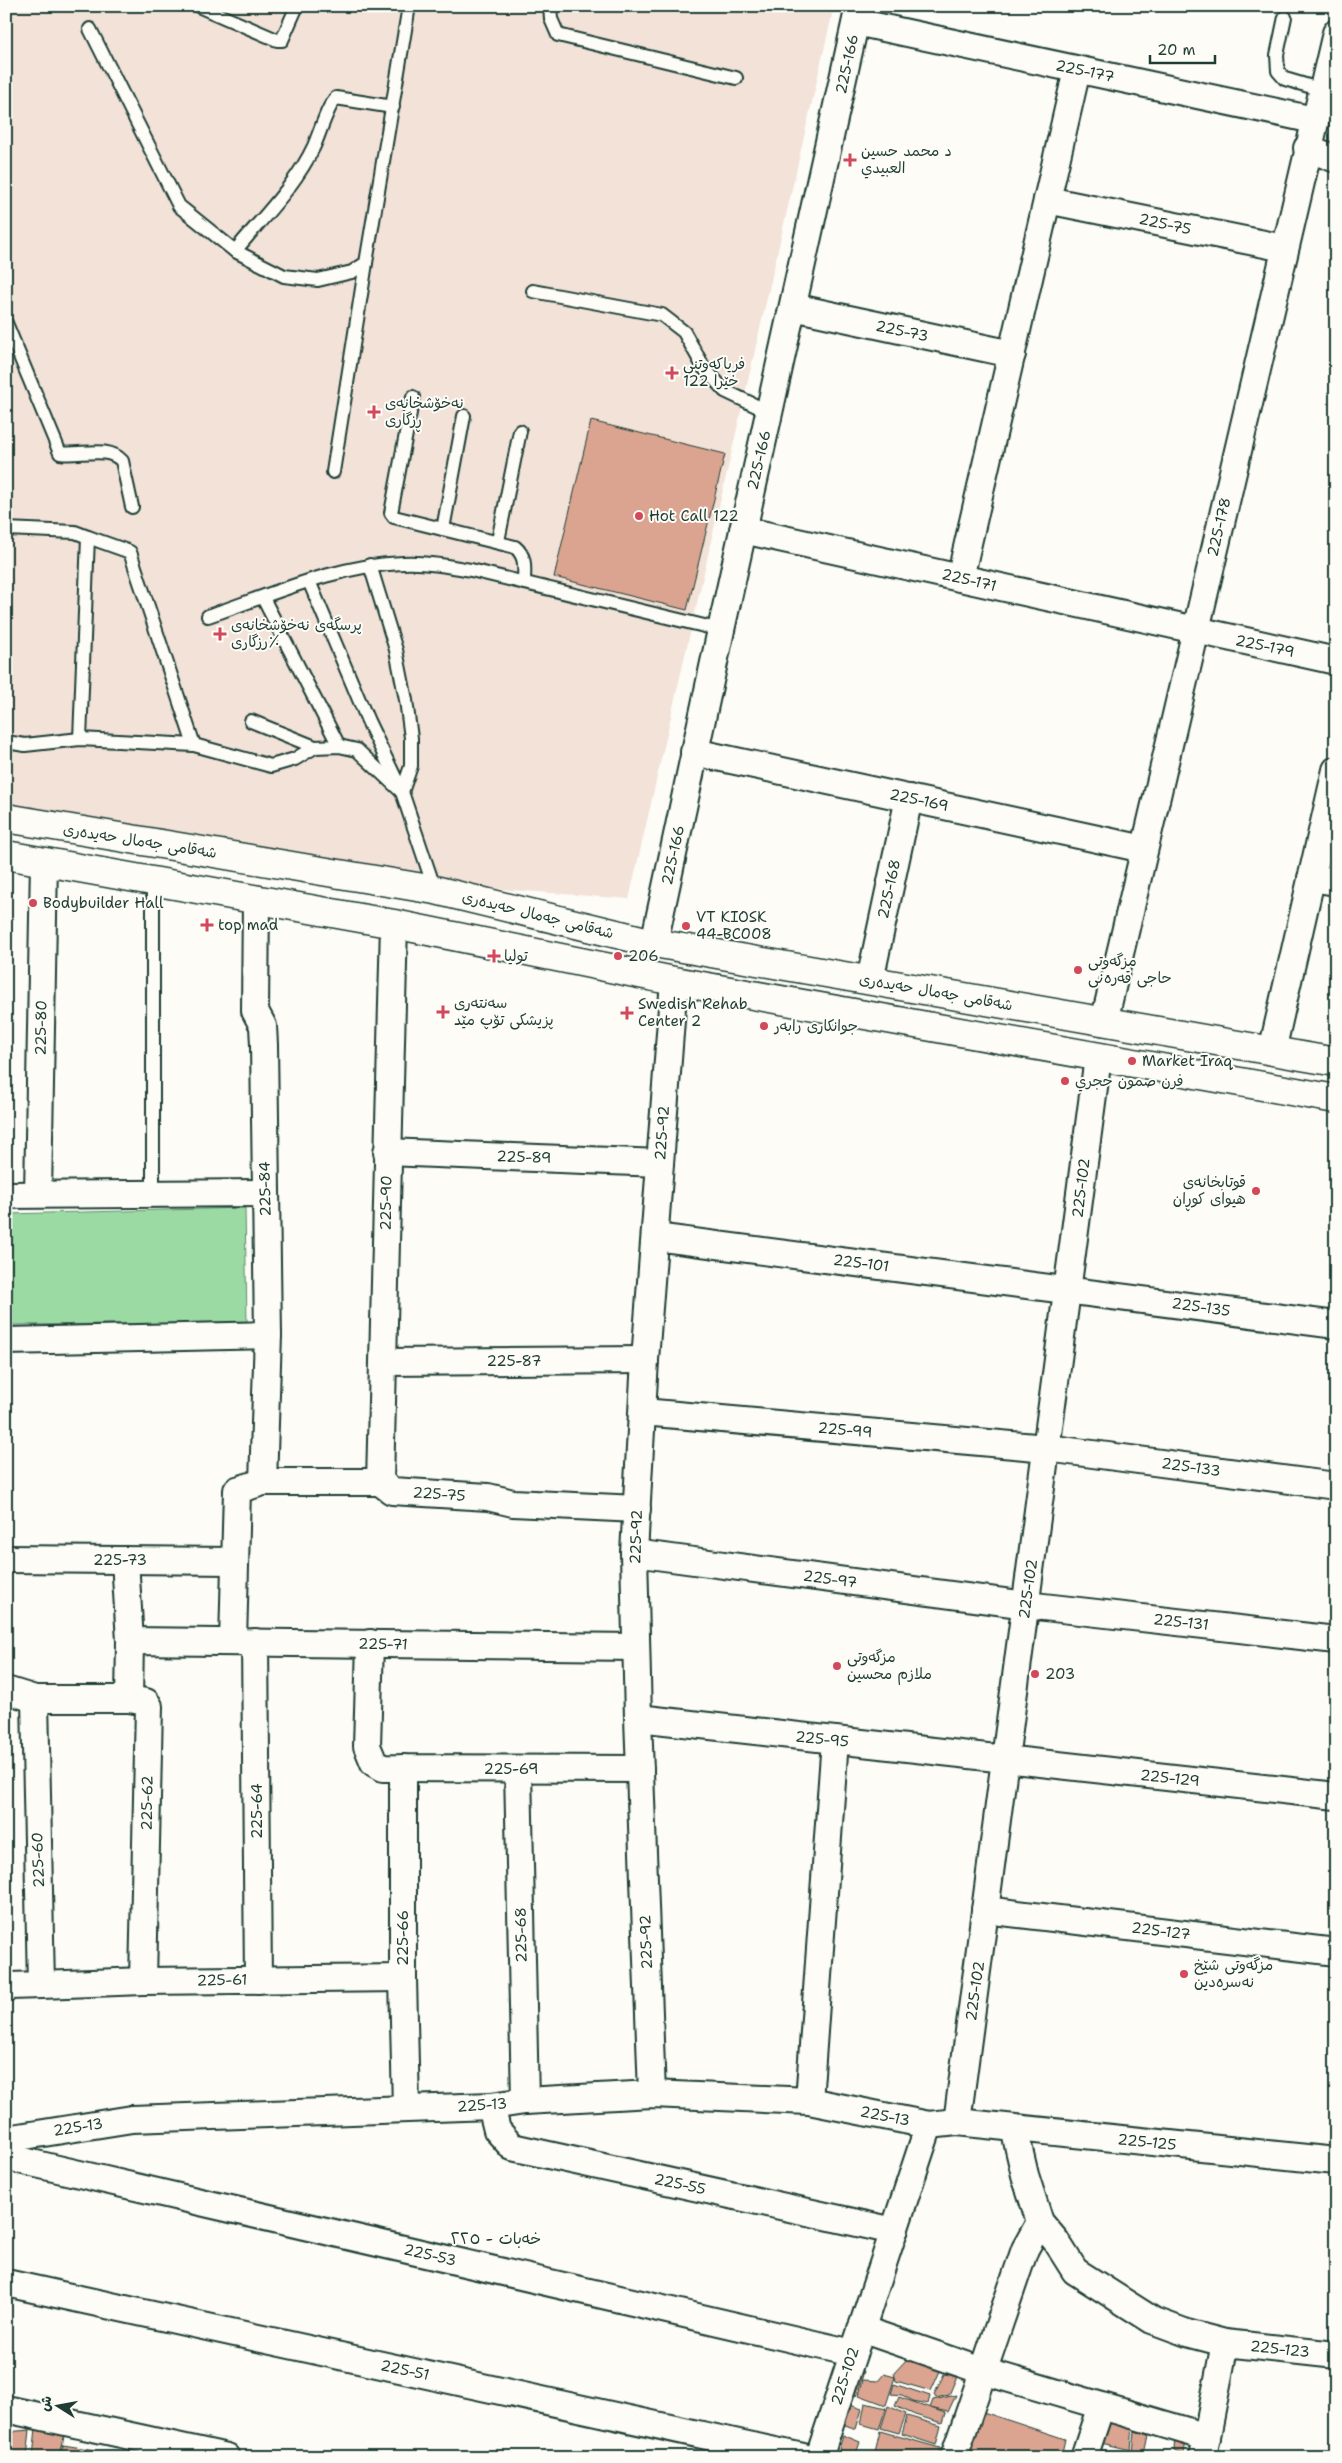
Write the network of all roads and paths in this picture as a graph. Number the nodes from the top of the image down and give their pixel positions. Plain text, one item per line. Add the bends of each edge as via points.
1 (198, 6) edge
2 (297, 6) edge
3 (409, 6) edge
4 (550, 6) edge
5 (858, 14) edge
6 (1285, 17) dead end
7 (90, 29) dead end
8 (1336, 33) edge
9 (1077, 70) junction
10 (736, 78) dead end
11 (1322, 90) junction
12 (394, 107) junction
13 (1314, 120) junction
14 (1307, 148) junction
15 (1336, 159) edge
16 (1047, 200) junction
17 (1284, 248) junction
18 (235, 251) junction
19 (366, 263) junction
20 (533, 292) dead end
21 (793, 307) junction
22 (6, 323) edge
23 (1012, 354) junction
24 (413, 397) dead end
25 (770, 412) junction
26 (464, 416) dead end
27 (520, 431) dead end
28 (333, 472) dead end
29 (132, 507) dead end
30 (443, 528) junction
31 (6, 529) edge
32 (743, 530) junction
33 (88, 537) junction
34 (498, 542) junction
35 (370, 566) junction
36 (960, 578) junction
37 (309, 581) junction
38 (524, 583) junction
39 (263, 598) junction
40 (208, 616) dead end
41 (721, 630) junction
42 (1195, 630) junction
43 (1336, 661) edge
44 (251, 721) dead end
45 (80, 739) junction
46 (6, 742) edge
47 (194, 745) junction
48 (339, 746) junction
49 (315, 747) junction
50 (694, 752) junction
51 (1336, 770) edge
52 (402, 792) junction
53 (909, 798) junction
54 (6, 818) edge
55 (1144, 849) junction
56 (6, 855) edge
57 (44, 862) junction
58 (1310, 878) junction
59 (153, 882) junction
60 (1336, 882) edge
61 (435, 890) junction
62 (256, 899) junction
63 (394, 924) junction
64 (654, 943) junction
65 (870, 980) junction
66 (674, 981) junction
67 (1104, 1022) junction
68 (1272, 1051) junction
69 (1098, 1056) junction
70 (1336, 1062) edge
71 (1336, 1099) edge
72 (387, 1152) junction
73 (660, 1163) junction
74 (153, 1193) junction
75 (264, 1193) junction
76 (38, 1194) junction
77 (6, 1195) edge
78 (654, 1237) junction
79 (1067, 1289) junction
80 (1336, 1325) edge
81 (268, 1335) junction
82 (6, 1341) edge
83 (645, 1360) junction
84 (384, 1362) junction
85 (643, 1412) junction
86 (1047, 1448) junction
87 (380, 1482) junction
88 (254, 1485) junction
89 (1336, 1486) edge
90 (636, 1508) junction
91 (634, 1553) junction
92 (6, 1559) edge
93 (125, 1560) junction
94 (234, 1561) junction
95 (1026, 1605) junction
96 (1336, 1640) edge
97 (130, 1641) junction
98 (244, 1642) junction
99 (370, 1644) junction
100 (636, 1646) junction
101 (6, 1690) edge
102 (35, 1699) junction
103 (129, 1699) junction
104 (638, 1718) junction
105 (835, 1740) junction
106 (1005, 1759) junction
107 (393, 1768) junction
108 (518, 1769) junction
109 (640, 1769) junction
110 (1336, 1796) edge
111 (985, 1910) junction
112 (1336, 1952) edge
113 (403, 1978) junction
114 (258, 1980) junction
115 (143, 1981) junction
116 (41, 1985) junction
117 (6, 1988) edge
118 (652, 2094) junction
119 (525, 2101) junction
120 (809, 2101) junction
121 (491, 2106) junction
122 (406, 2108) junction
123 (957, 2122) junction
124 (929, 2125) junction
125 (1014, 2128) junction
126 (6, 2139) edge
127 (6, 2157) edge
128 (1336, 2161) edge
129 (1040, 2222) junction
130 (894, 2231) junction
131 (6, 2283) edge
132 (857, 2341) junction
133 (1225, 2343) junction
134 (1336, 2355) edge
135 (983, 2371) junction
136 (1101, 2406) junction
137 (6, 2409) edge
138 (1205, 2447) edge
139 (227, 2457) edge
140 (803, 2457) edge
141 (819, 2457) edge
142 (954, 2457) edge
143 (1084, 2457) edge

1 - 2 lane via 277,40 282,40
3 - 12 lane
4 - 10 lane via 558,35
5 - 9 street, 225-177
5 - 21 street, 225-166
6 - 11 lane via 1277,55 1278,71 1285,79
7 - 18 lane via 179,206
8 - 11 street, 225-178
9 - 13 street, 225-177
9 - 16 street
11 - 13 street, 225-178
12 - 18 lane via 336,98 330,102 305,166
12 - 19 lane
13 - 14 street, 225-178
14 - 15 street
14 - 17 street, 225-178
16 - 17 street, 225-75
16 - 23 street
17 - 42 street, 225-178
18 - 19 lane via 284,276 318,280 352,272
19 - 28 lane
20 - 25 lane via 662,315 684,332 704,368 724,391
21 - 23 street, 225-73
21 - 25 street, 225-166
22 - 29 lane via 60,453 107,452 117,456 122,461
23 - 36 street
24 - 30 lane via 391,513 394,517
25 - 32 street, 225-166
26 - 30 lane
27 - 34 lane
30 - 34 lane
31 - 33 lane via 75,532
32 - 36 street, 225-171
32 - 41 street, 225-166
33 - 45 lane
33 - 47 lane via 130,552
34 - 38 lane via 522,553
35 - 37 lane
35 - 38 lane via 404,562 438,564
35 - 52 lane via 396,650 406,700 411,766
36 - 42 street, 225-171
37 - 39 lane
37 - 52 lane
38 - 41 lane
39 - 40 lane
39 - 48 lane
41 - 50 street, 225-166
42 - 43 street, 225-179
42 - 55 street, 225-178
44 - 49 lane
45 - 46 lane via 25,745
45 - 47 lane
47 - 49 lane via 271,766 295,759
48 - 49 lane
48 - 52 lane via 357,750
50 - 53 street, 225-169
50 - 64 street, 225-166
51 - 58 street
52 - 61 lane
53 - 55 street, 225-169
53 - 65 street, 225-168
54 - 61 main road, شەقامی جەمال حەیدەری
55 - 67 street, 225-178
56 - 57 main road
57 - 59 main road
57 - 76 street, 225-80
58 - 60 street
58 - 68 street
59 - 62 main road
59 - 74 lane
61 - 64 main road, شەقامی جەمال حەیدەری
62 - 63 main road
62 - 75 street, 225-84 via 255,1011 263,1026
63 - 66 main road
63 - 72 street, 225-90
64 - 65 main road, شەقامی جەمال حەیدەری
65 - 67 main road, شەقامی جەمال حەیدەری
66 - 69 main road
66 - 73 street, 225-92
67 - 68 main road, شەقامی جەمال حەیدەری
68 - 70 main road, شەقامی جەمال حەیدەری
69 - 71 main road
69 - 79 street, 225-102
72 - 73 street, 225-89
72 - 84 street, 225-90
73 - 78 street, 225-92
74 - 75 street
74 - 76 street
75 - 81 street, 225-84
76 - 77 street
78 - 79 street, 225-101
78 - 83 street, 225-92
79 - 80 street, 225-135
79 - 86 street, 225-102
81 - 82 street
81 - 88 street, 225-84
83 - 84 street, 225-87
83 - 85 street, 225-92
84 - 87 street, 225-90
85 - 86 street, 225-99
85 - 90 street, 225-92
86 - 89 street, 225-133
86 - 95 street, 225-102
87 - 88 street, 225-75
87 - 90 street, 225-75 via 392,1491 488,1497 513,1503
88 - 94 street, 225-84 via 237,1490
90 - 91 street, 225-92
91 - 95 street, 225-97
91 - 100 street, 225-92
92 - 93 street, 225-73
93 - 94 street, 225-73
93 - 97 street
94 - 98 street, 225-64
95 - 96 street, 225-131
95 - 106 street, 225-102
97 - 98 street, 225-71
97 - 103 street
98 - 99 street, 225-71
98 - 114 street, 225-64
99 - 100 street, 225-71
99 - 107 street via 367,1746 374,1763
100 - 104 street, 225-92
101 - 102 street
102 - 103 street
102 - 116 street, 225-60
103 - 115 street, 225-62 via 146,1702 149,1706
104 - 105 street, 225-95
104 - 109 street, 225-92
105 - 106 street, 225-95
105 - 120 street
106 - 110 street, 225-129
106 - 111 street, 225-102
107 - 108 street, 225-69
107 - 113 street, 225-66
108 - 109 street, 225-69
108 - 119 street, 225-68
109 - 118 street, 225-92
111 - 112 street, 225-127
111 - 123 street, 225-102
113 - 114 street, 225-61
113 - 122 street, 225-66
114 - 115 street, 225-61
115 - 116 street, 225-61
116 - 117 street
118 - 119 street, 225-13
118 - 120 street, 225-13
119 - 121 street, 225-13
120 - 124 street, 225-13
121 - 122 street, 225-13
121 - 130 street, 225-55 via 497,2130 512,2147
122 - 126 street, 225-13 via 132,2119
123 - 124 street, 225-13
123 - 125 street, 225-125
124 - 130 street, 225-102
125 - 128 street, 225-125
125 - 129 street
127 - 132 street, 225-53
129 - 133 street, 225-123 via 1075,2271 1152,2320
129 - 135 street via 1024,2249
130 - 132 street, 225-102
131 - 140 street, 225-51
132 - 135 street, 225-53
132 - 141 street, 225-102
133 - 134 street, 225-123
133 - 138 street
135 - 136 street, 225-53
135 - 142 street
136 - 138 street, 225-53
136 - 143 street
137 - 139 street

